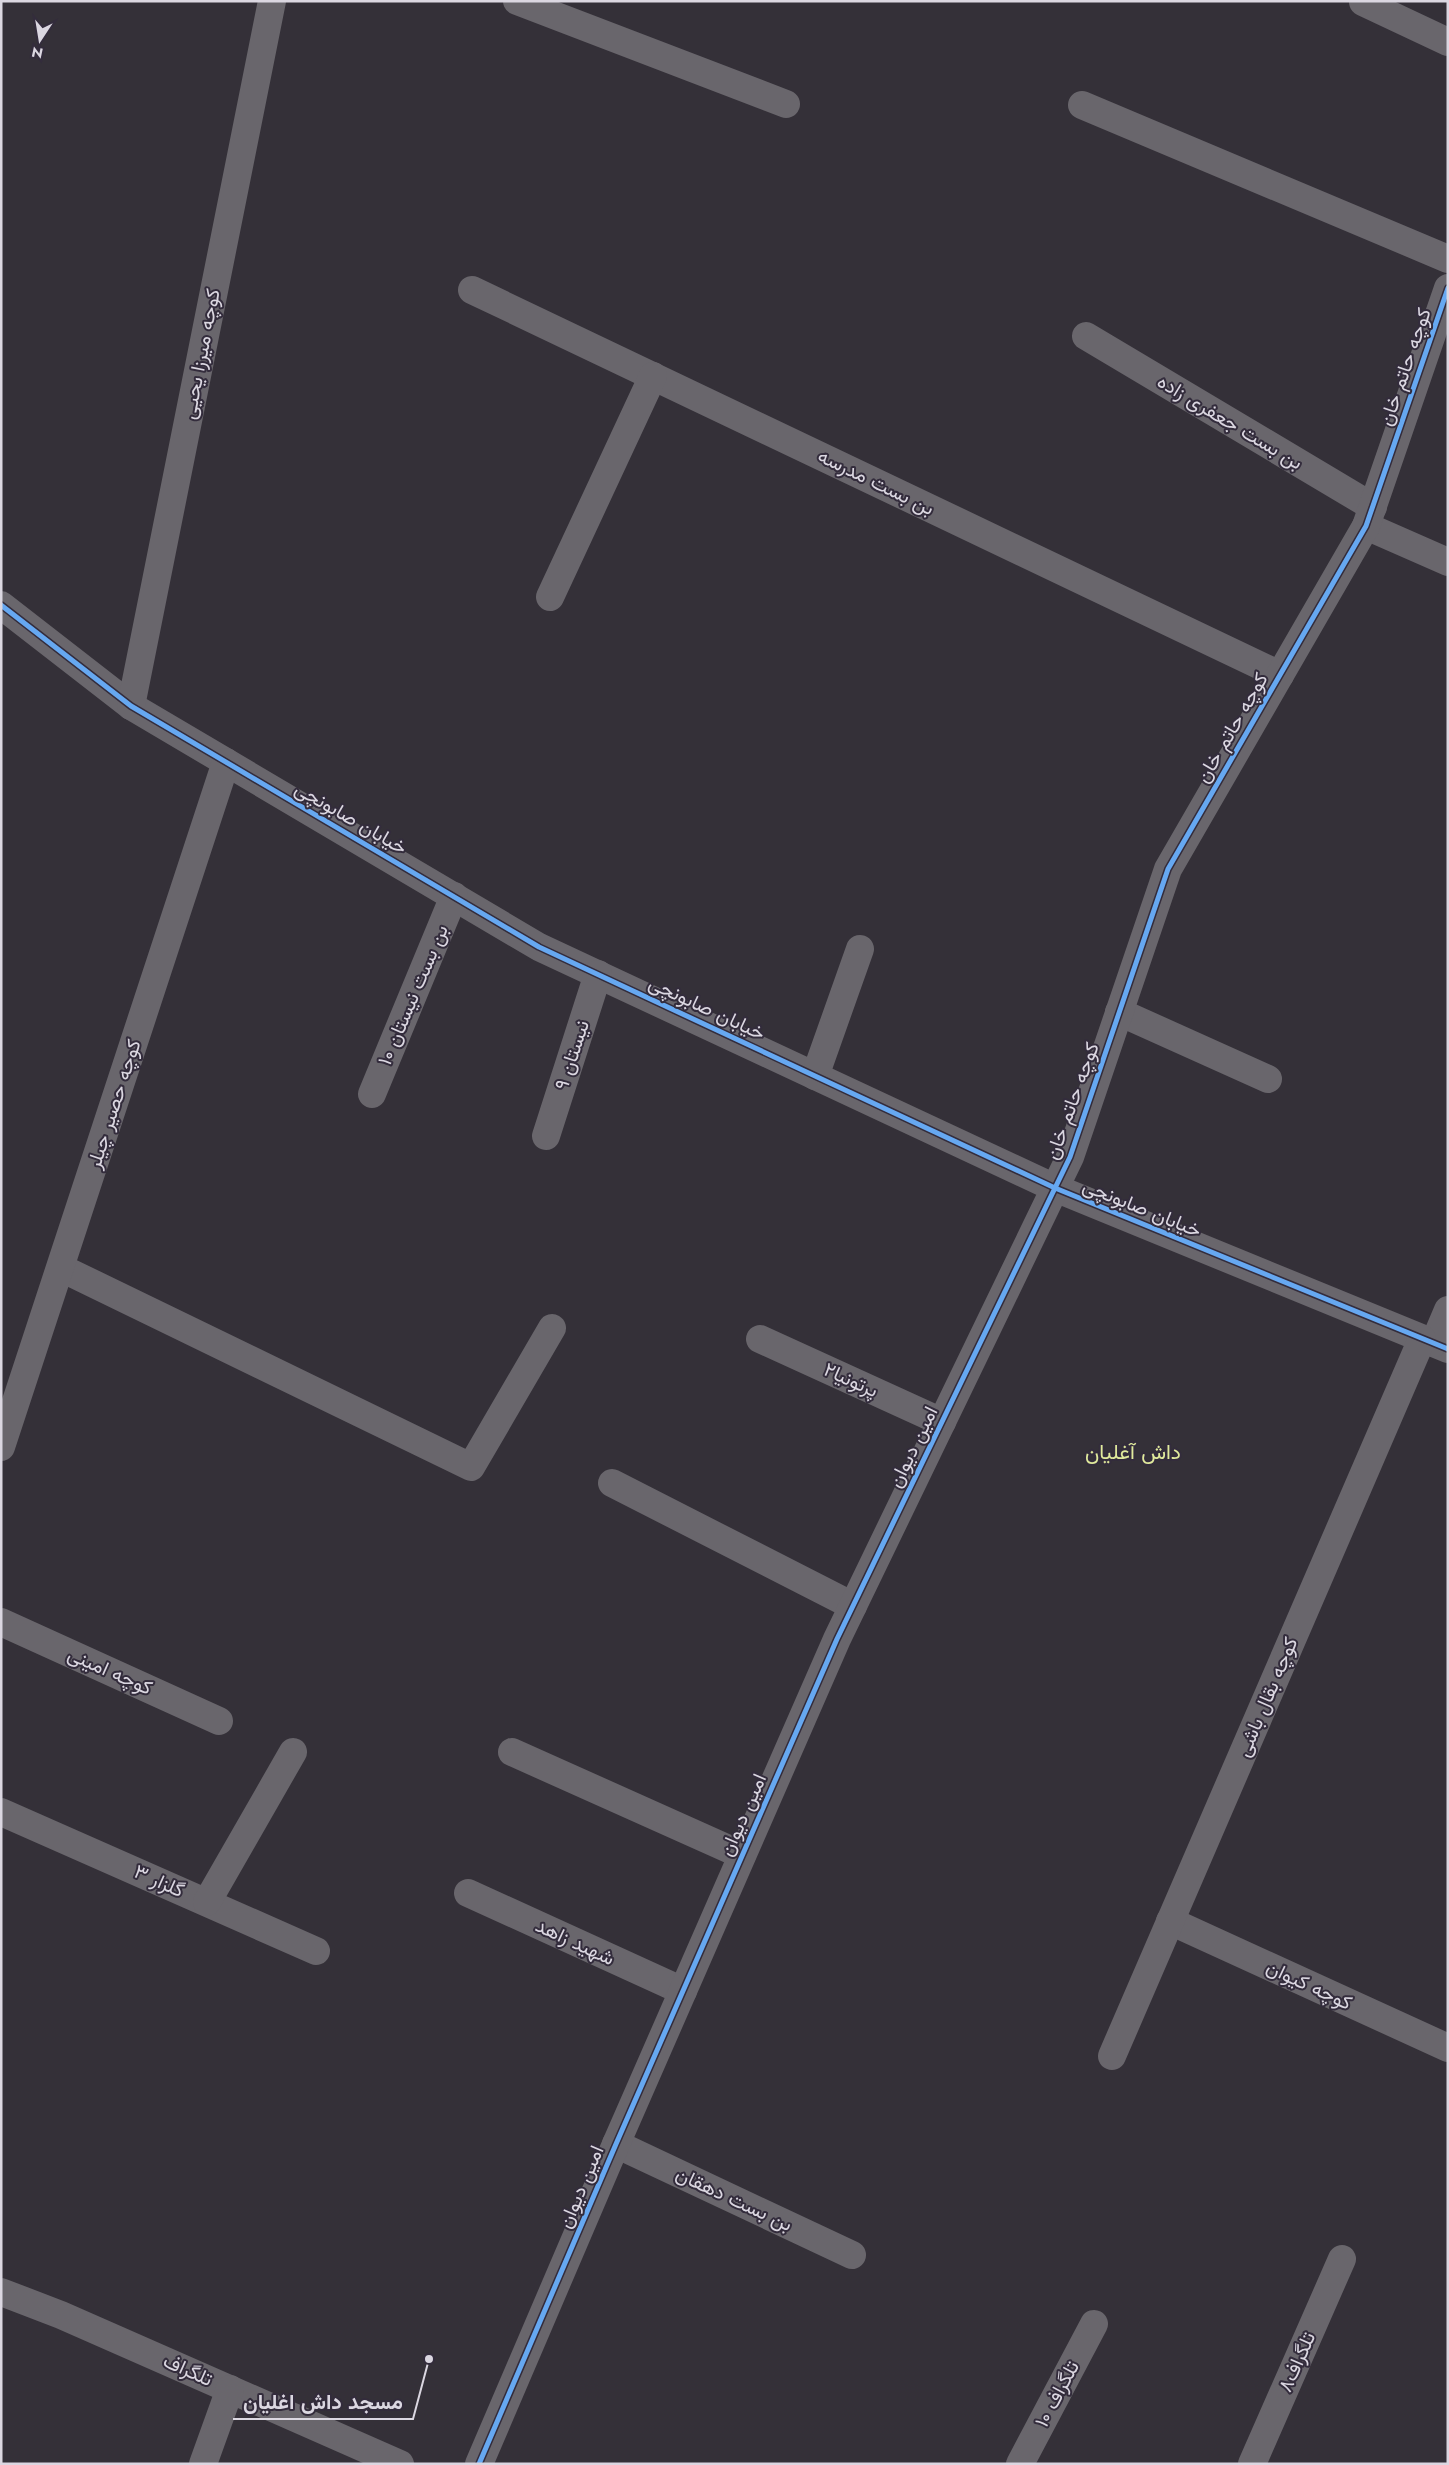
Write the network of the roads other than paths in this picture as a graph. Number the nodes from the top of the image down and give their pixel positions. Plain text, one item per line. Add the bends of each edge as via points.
1 (272, 1) edge
2 (517, 1) edge
3 (1363, 2) edge
4 (1448, 42) edge
5 (786, 104) dead end
6 (1082, 105) dead end
7 (1448, 259) edge
8 (1448, 288) edge
9 (472, 290) dead end
10 (1086, 336) dead end
11 (653, 376) junction
12 (1370, 517) junction
13 (1448, 562) edge
14 (550, 597) dead end
15 (1, 604) edge
16 (1280, 675) junction
17 (131, 706) junction
18 (226, 762) junction
19 (454, 896) junction
20 (860, 949) dead end
21 (598, 974) junction
22 (1119, 1012) junction
23 (815, 1076) junction
24 (1268, 1079) dead end
25 (372, 1094) dead end
26 (546, 1136) dead end
27 (1055, 1188) junction
28 (61, 1268) junction
29 (1448, 1310) edge
30 (552, 1328) dead end
31 (760, 1339) dead end
32 (1435, 1344) edge
33 (942, 1422) junction
34 (1, 1447) edge
35 (612, 1483) dead end
36 (853, 1606) junction
37 (1, 1622) edge
38 (219, 1721) dead end
39 (293, 1752) dead end
40 (512, 1752) dead end
41 (1, 1812) edge
42 (742, 1855) junction
43 (468, 1893) dead end
44 (207, 1902) junction
45 (1170, 1921) junction
46 (316, 1951) dead end
47 (682, 1991) junction
48 (1448, 2048) edge
49 (1112, 2056) dead end
50 (616, 2144) junction
51 (852, 2255) dead end
52 (1342, 2260) dead end
53 (1, 2292) edge
54 (1094, 2324) dead end
55 (230, 2389) junction
56 (203, 2464) edge
57 (400, 2464) edge
58 (479, 2464) edge
59 (1020, 2464) edge
60 (1252, 2464) edge

1 - 17 street, کوچه میرزا یحیی
2 - 5 street
3 - 4 street
6 - 7 street
8 - 12 street, کوچه حاتم خان
9 - 11 street, بن بست مدرسه
10 - 12 street, بن بست جعفری زاده
11 - 14 street
11 - 16 street, بن بست مدرسه
12 - 13 street, بن بست جعفری زاده
12 - 16 street, کوچه حاتم خان
15 - 17 street, خیابان صابونچی
16 - 22 street, کوچه حاتم خان via 1168,869
17 - 18 street, خیابان صابونچی
18 - 19 street, خیابان صابونچی
18 - 28 street, کوچه حصیر چیلر
19 - 21 street, خیابان صابونچی via 539,946
19 - 25 street, بن بست نیستان ۱۰
20 - 23 street
21 - 23 street, خیابان صابونچی
21 - 26 street, نیستان ۹
22 - 24 street
22 - 27 street, کوچه حاتم خان via 1070,1157
23 - 27 street, خیابان صابونچی
27 - 32 street, خیابان صابونچی
27 - 33 street, امین دیوان
28 - 30 street via 471,1466
28 - 34 street, کوچه حصیر چیلر
29 - 32 street, کوچه بقال باشی
31 - 33 street, پرتونیا۲
32 - 45 street, کوچه بقال باشی
33 - 36 street, امین دیوان
35 - 36 street
36 - 42 street, امین دیوان
37 - 38 street, کوچه امینی
39 - 44 street
40 - 42 street
41 - 44 street, گلزار ۳
42 - 47 street, امین دیوان
43 - 47 street, شهید زاهد
44 - 46 street, گلزار ۳
45 - 48 street, کوچه کیوان
45 - 49 street, کوچه بقال باشی
47 - 50 street, امین دیوان
50 - 51 street, بن بست دهقان
50 - 58 street, امین دیوان
52 - 60 street, تلگراف۸
53 - 55 street, تلگراف
54 - 59 street, تلگراف ۱۰
55 - 56 street
55 - 57 street, تلگراف

